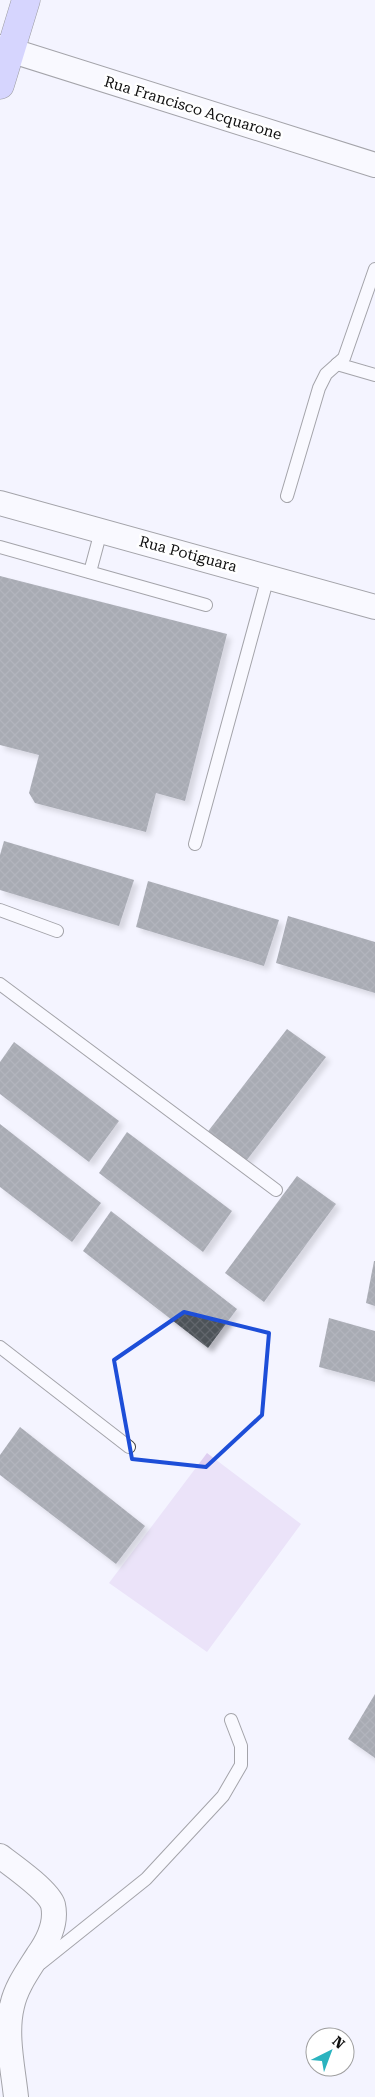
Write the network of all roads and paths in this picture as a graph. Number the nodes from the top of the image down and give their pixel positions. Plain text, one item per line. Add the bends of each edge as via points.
1 (26, 0) edge
2 (5, 49) edge
3 (0, 85) edge
4 (375, 165) edge
5 (375, 269) edge
6 (337, 364) junction
7 (375, 375) edge
8 (287, 496) dead end
9 (0, 503) edge
10 (101, 531) junction
11 (0, 546) edge
12 (90, 572) junction
13 (268, 577) junction
14 (206, 605) dead end
15 (375, 606) edge
16 (195, 844) dead end
17 (0, 910) edge
18 (57, 931) dead end
19 (0, 984) edge
20 (276, 1190) dead end
21 (0, 1347) edge
22 (129, 1447) dead end
23 (231, 1720) dead end
24 (0, 1856) edge
25 (24, 1977) junction
26 (16, 2097) edge

1 - 2 main road
2 - 3 main road
2 - 4 street, Rua Francisco Acquarone
5 - 6 lane via 349,349
6 - 7 lane
6 - 8 lane via 326,374 319,388
9 - 10 street, Rua Potiguara
10 - 12 lane
10 - 13 street, Rua Potiguara
11 - 12 lane
12 - 14 lane
13 - 15 street, Rua Potiguara
13 - 16 lane
17 - 18 lane
19 - 20 lane
21 - 22 lane
23 - 25 lane via 241,1746 241,1765 223,1796 146,1879
24 - 25 street via 20,1870 52,1904 53,1925 44,1947
25 - 26 street via 12,2005 9,2027

